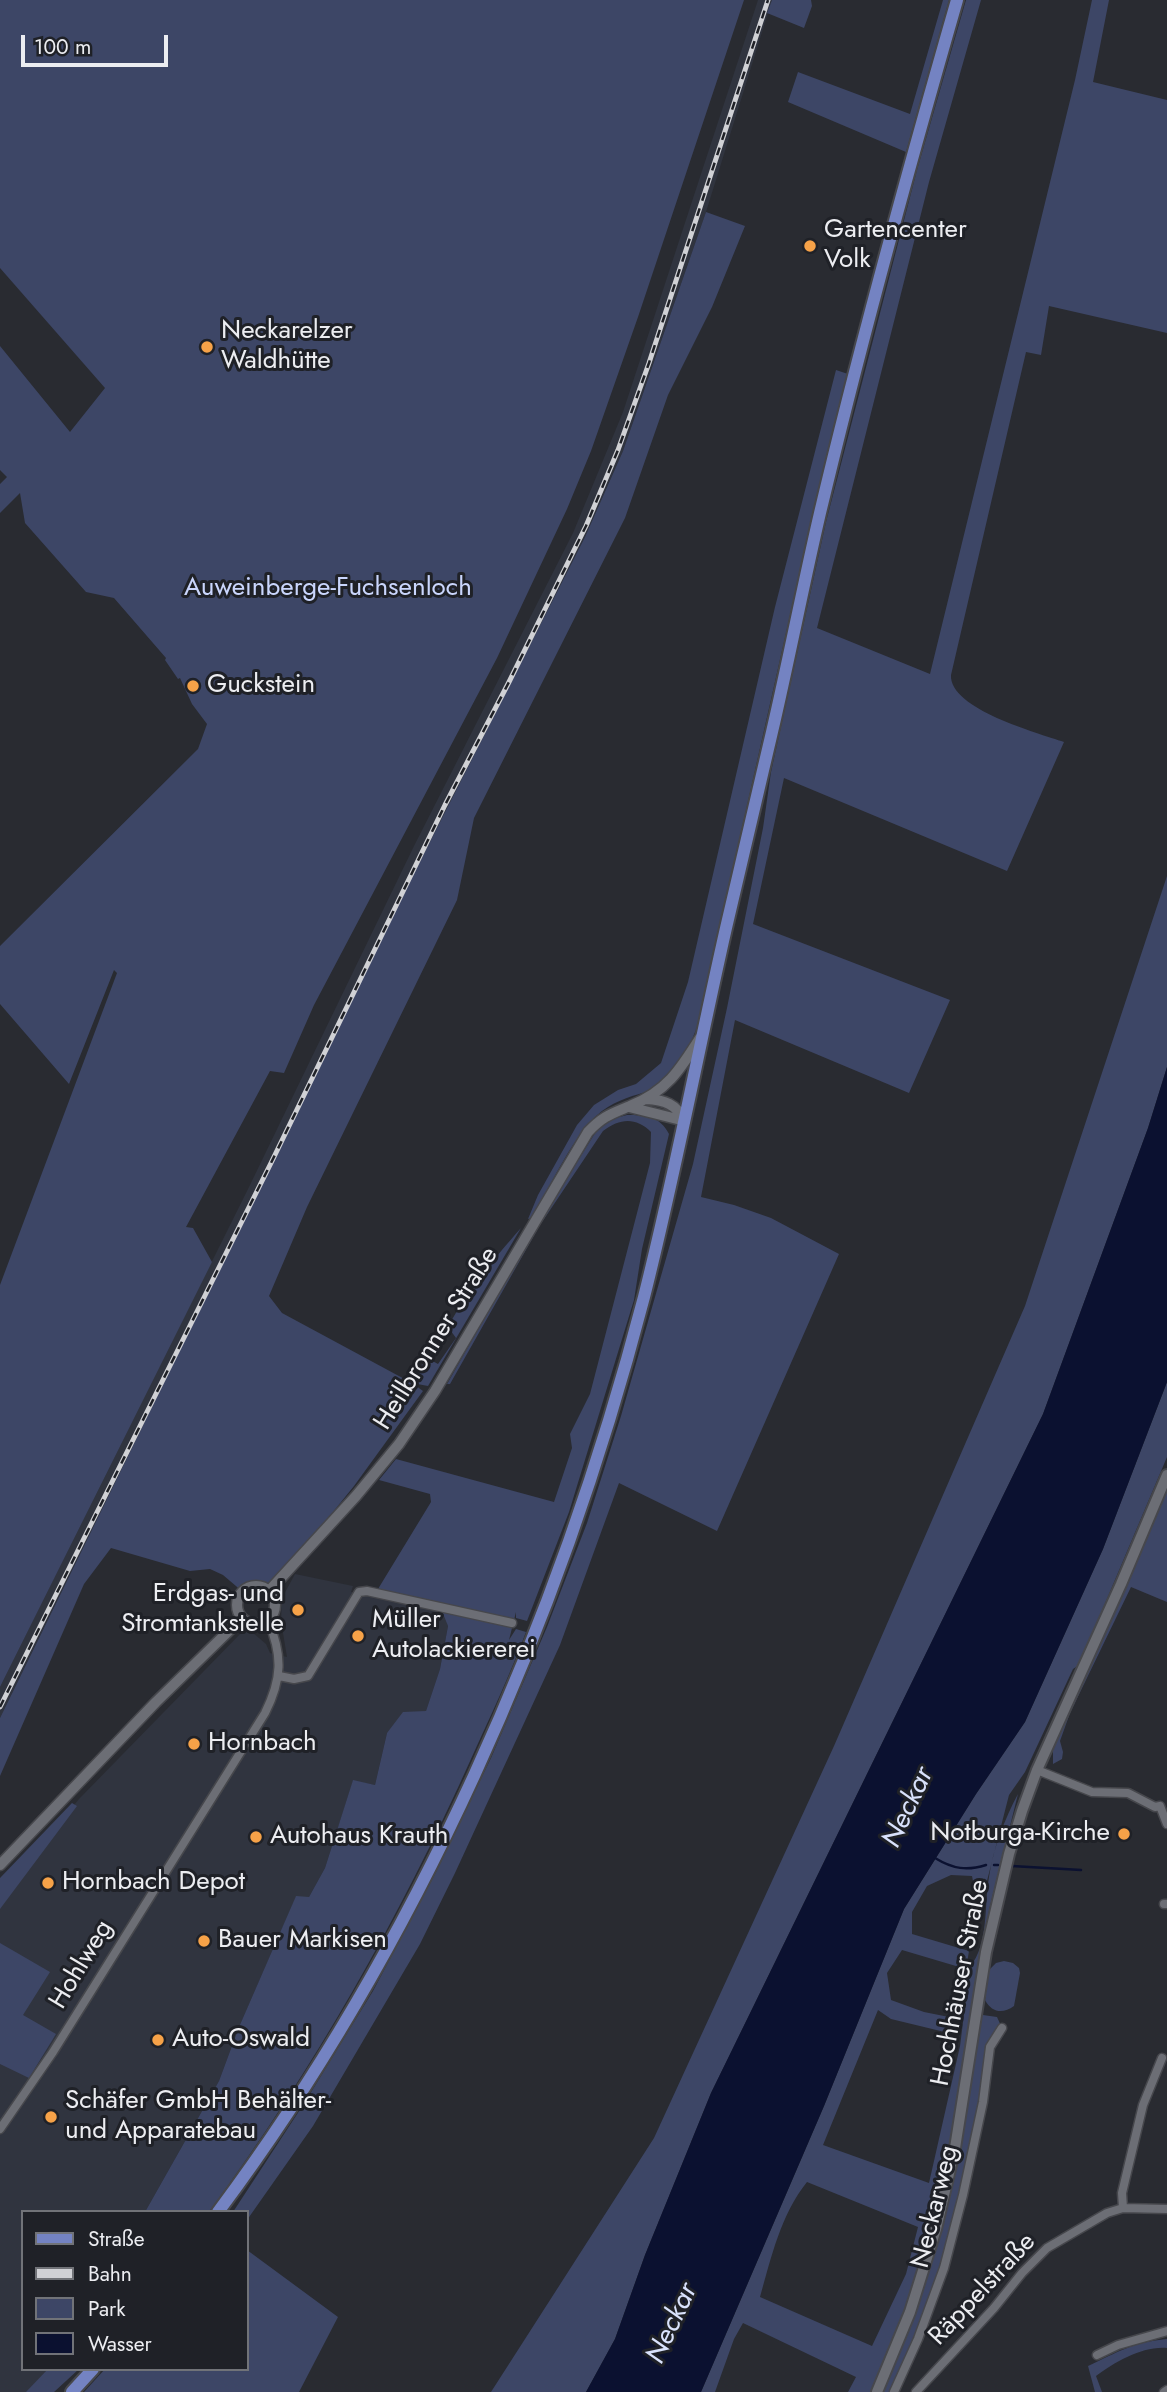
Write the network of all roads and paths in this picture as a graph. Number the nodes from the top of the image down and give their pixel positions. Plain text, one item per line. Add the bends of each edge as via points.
1 (957, 0) edge
2 (705, 1028) junction
3 (644, 1099) junction
4 (629, 1107) junction
5 (685, 1121) junction
6 (1167, 1475) edge
7 (269, 1591) junction
8 (242, 1618) junction
9 (268, 1620) junction
10 (512, 1623) dead end
11 (279, 1676) junction
12 (1037, 1770) junction
13 (1164, 1803) edge
14 (1167, 1824) edge
15 (0, 1865) edge
16 (1002, 2028) dead end
17 (1162, 2058) dead end
18 (0, 2129) edge
19 (1123, 2208) junction
20 (1167, 2209) edge
21 (219, 2210) edge
22 (1167, 2331) edge
23 (1097, 2355) dead end
24 (91, 2371) edge
25 (72, 2392) edge
26 (877, 2392) edge
27 (894, 2392) edge
28 (916, 2392) edge

1 - 2 main road via 820,512
2 - 3 street, Heilbronner Straße via 678,1074
2 - 5 main road
3 - 4 street, Heilbronner Straße
3 - 5 street via 671,1103
4 - 5 street
4 - 7 street, Heilbronner Straße via 611,1113 588,1132 399,1444
5 - 21 main road via 643,1298 594,1466 506,1702 429,1868 360,1997 293,2108
6 - 12 main road, Hochhäuser Straße
7 - 8 street via 253,1586 243,1591 237,1602
7 - 9 street via 275,1609
8 - 9 street via 257,1624
8 - 15 street
9 - 11 street, Hohlweg via 275,1637
10 - 11 street via 359,1592 308,1676
11 - 18 street, Hohlweg via 265,1713
12 - 13 street via 1092,1792 1128,1793 1155,1807
12 - 26 main road, Hochhäuser Straße via 1009,1854 986,1952 955,2148 936,2229 910,2312
13 - 14 street
16 - 27 street, Neckarweg via 990,2047 983,2102 944,2267
17 - 19 street via 1143,2105 1122,2193
19 - 20 street, Räppelstraße
19 - 28 street, Räppelstraße via 1047,2248
22 - 23 street
24 - 25 main road

